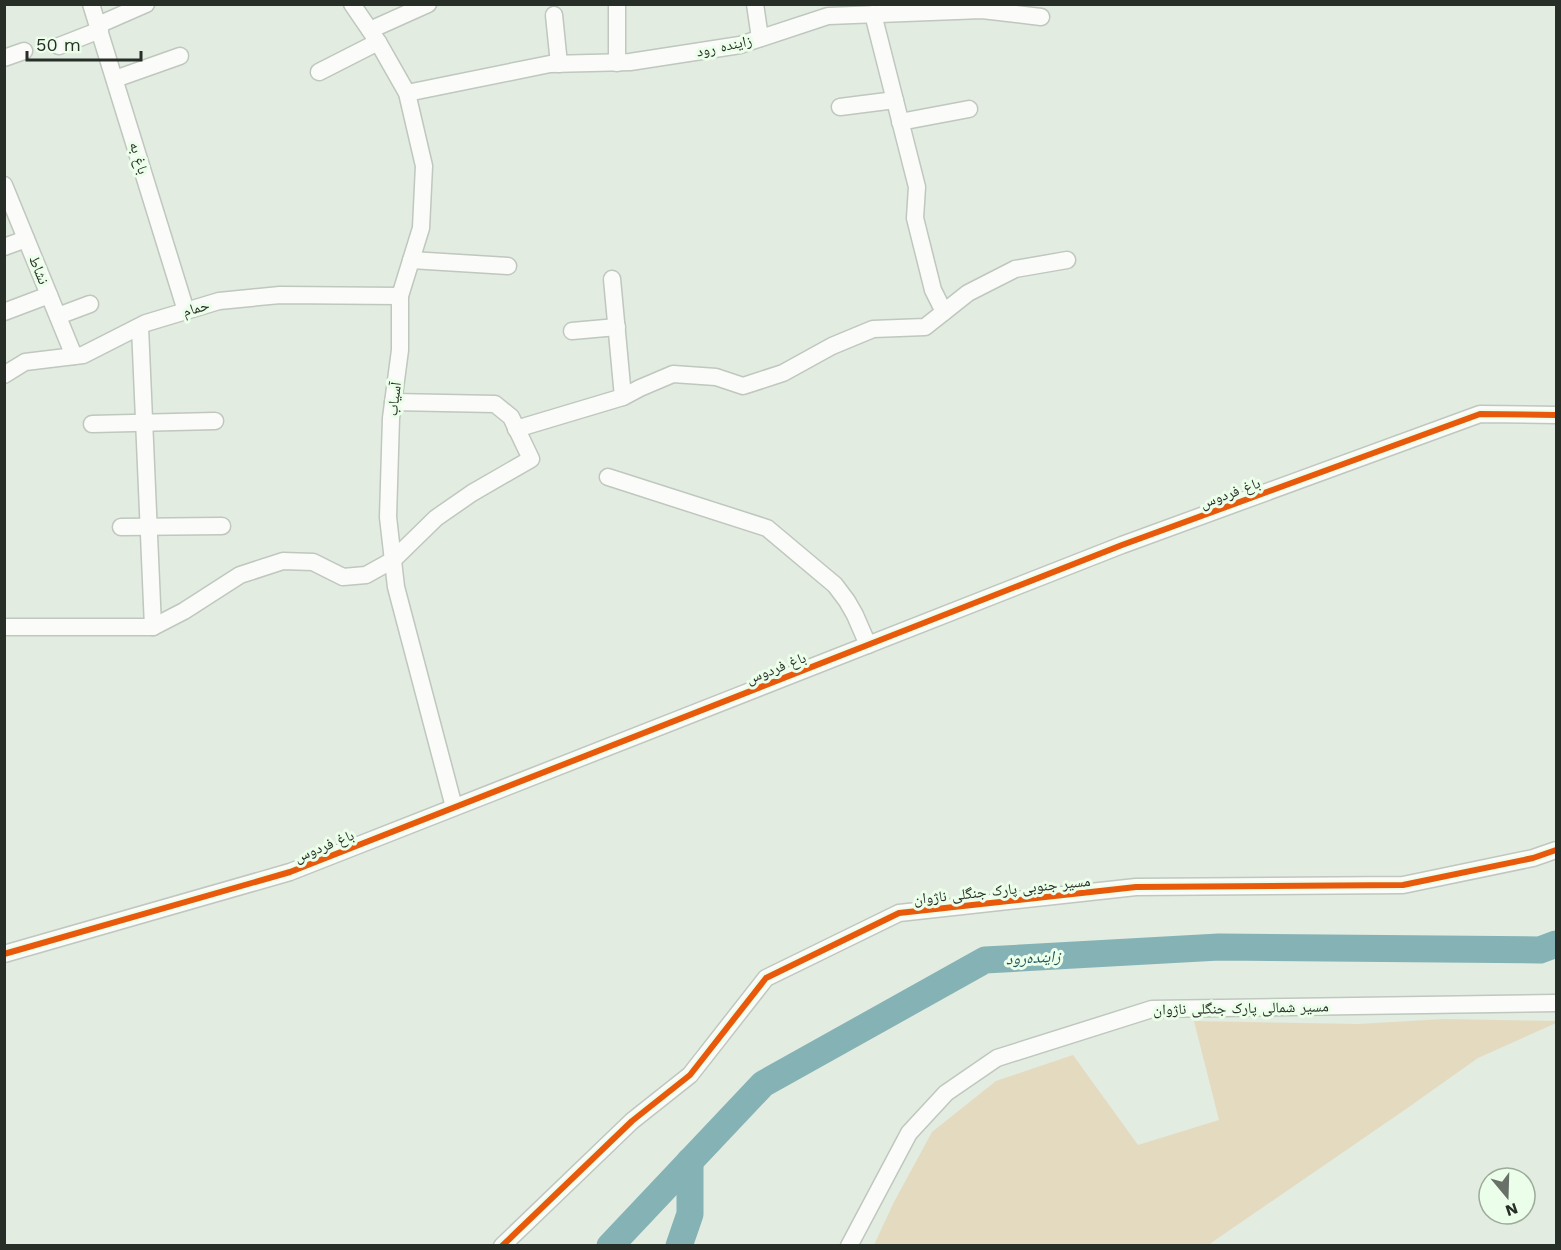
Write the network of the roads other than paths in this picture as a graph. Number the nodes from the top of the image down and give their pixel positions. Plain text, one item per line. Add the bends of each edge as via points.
1 (91, 4) edge
2 (146, 4) edge
3 (352, 4) edge
4 (428, 4) edge
5 (617, 4) edge
6 (755, 4) edge
7 (869, 11) edge
8 (554, 15) dead end
9 (1041, 17) dead end
10 (99, 28) junction
11 (374, 36) junction
12 (760, 38) junction
13 (59, 46) dead end
14 (24, 51) dead end
15 (180, 56) dead end
16 (4, 58) edge
17 (617, 63) junction
18 (559, 64) junction
19 (319, 72) dead end
20 (115, 79) junction
21 (407, 93) junction
22 (895, 100) junction
23 (840, 107) dead end
24 (969, 109) dead end
25 (900, 122) junction
26 (6, 191) edge
27 (26, 239) junction
28 (4, 247) edge
29 (411, 260) junction
30 (1067, 260) dead end
31 (508, 266) dead end
32 (612, 279) dead end
33 (49, 295) junction
34 (400, 296) junction
35 (90, 304) dead end
36 (186, 311) junction
37 (4, 312) edge
38 (944, 312) junction
39 (58, 316) junction
40 (140, 327) junction
41 (617, 327) junction
42 (572, 331) dead end
43 (74, 356) junction
44 (4, 375) edge
45 (622, 397) junction
46 (393, 402) junction
47 (1557, 415) edge
48 (215, 421) dead end
49 (144, 422) junction
50 (92, 424) dead end
51 (516, 429) junction
52 (608, 477) dead end
53 (148, 526) junction
54 (222, 526) dead end
55 (121, 527) dead end
56 (393, 560) junction
57 (4, 627) edge
58 (153, 627) junction
59 (868, 645) junction
60 (454, 807) junction
61 (1557, 850) edge
62 (4, 954) edge
63 (1557, 1003) edge
64 (502, 1245) edge
65 (849, 1245) edge

1 - 10 street, باغ به
2 - 10 street
3 - 11 street, آسیاب
4 - 11 street
5 - 17 street
6 - 12 street
7 - 9 street, زاینده رود via 982,10
7 - 12 street, زاینده رود via 828,16
7 - 22 street
8 - 18 street
10 - 13 street
10 - 20 street, باغ به
11 - 19 street
11 - 21 street, آسیاب
12 - 17 street, زاینده رود via 740,45
14 - 16 street
15 - 20 street
17 - 18 street, زاینده رود
18 - 21 street, زاینده رود
20 - 36 street, باغ به
21 - 29 street, آسیاب via 424,166 421,228
22 - 23 street
22 - 25 street
24 - 25 street
25 - 38 street via 917,187 915,218 933,290
26 - 27 street, نشاط
27 - 28 street
27 - 33 street, نشاط
29 - 31 street
29 - 34 street, آسیاب
30 - 38 street via 1015,268 968,293
32 - 41 street
33 - 37 street
33 - 39 street, نشاط
34 - 36 street, حمام via 280,295 219,301
34 - 46 street, آسیاب via 400,350
35 - 39 street
36 - 40 street, حمام
38 - 45 street via 925,327 873,329 783,373 743,386 716,377 673,374
39 - 43 street, نشاط
40 - 43 street, حمام
40 - 49 street
41 - 42 street
41 - 45 street
43 - 44 street, حمام via 25,362
45 - 51 street
46 - 51 street via 495,404 511,417
46 - 56 street, آسیاب via 388,517
47 - 59 street, باغ فردوس via 1480,414 1133,540
48 - 49 street
49 - 50 street
49 - 53 street
51 - 56 street via 531,459 436,519
52 - 59 street via 767,528 835,585 855,615
53 - 54 street
53 - 55 street
53 - 58 street
56 - 58 street via 366,575 343,577 313,562 283,561 240,575
56 - 60 street, آسیاب via 396,587
57 - 58 street
59 - 60 street, باغ فردوس
60 - 62 street, باغ فردوس via 291,872
61 - 64 street, مسیر جنوبی پارک جنگلی ناژوان via 1403,885 1136,887 899,913 766,978 690,1076 632,1121
63 - 65 street, مسیر شمالی پارک جنگلی ناژوان via 1152,1009 997,1058 946,1093 909,1133

